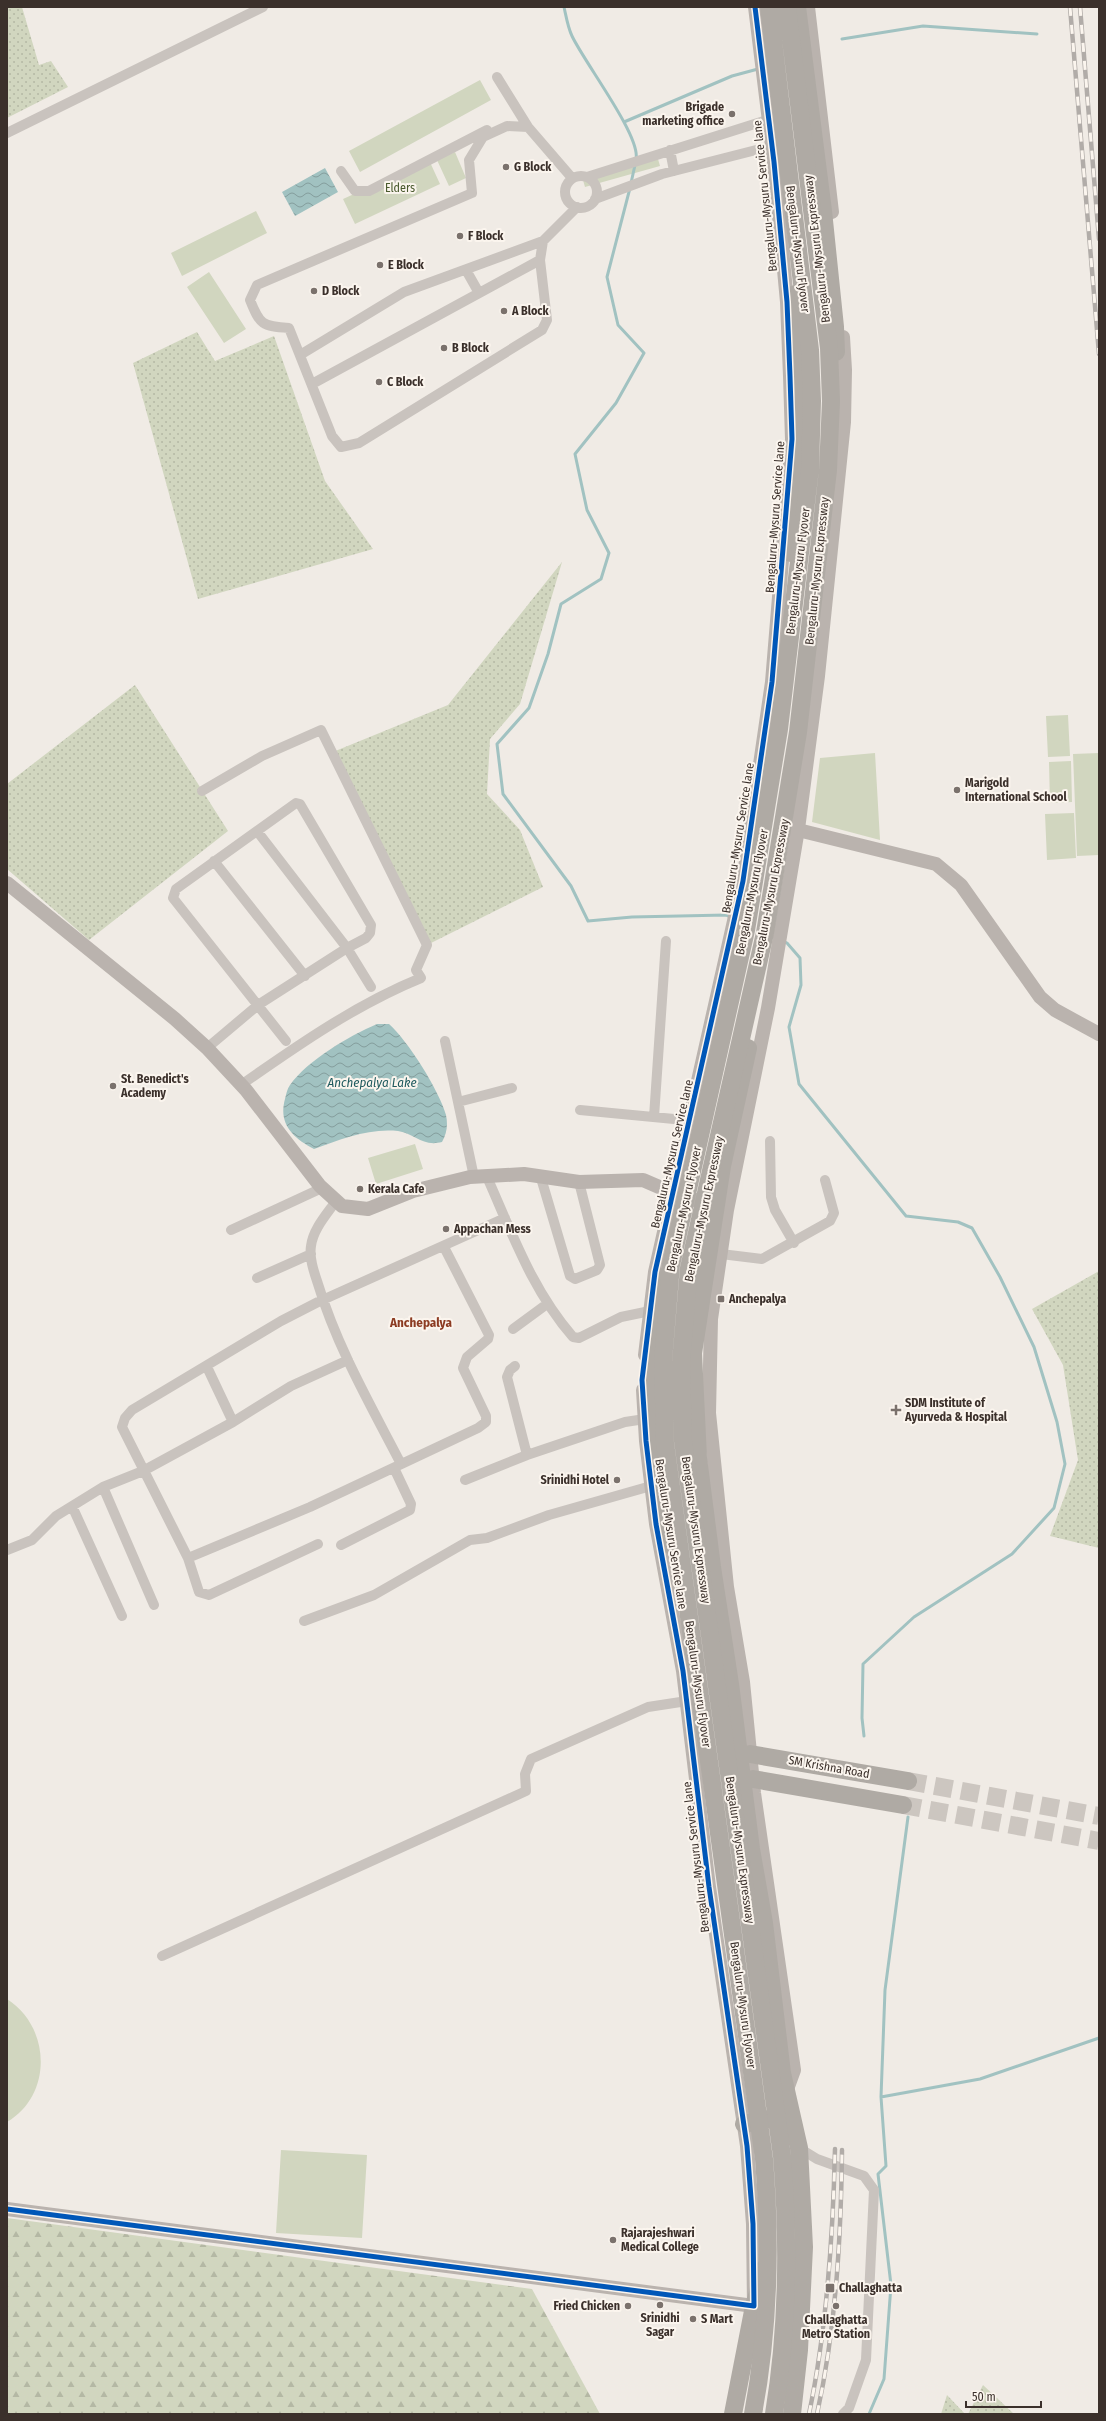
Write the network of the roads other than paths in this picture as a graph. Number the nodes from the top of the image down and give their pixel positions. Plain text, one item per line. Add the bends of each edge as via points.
1 (263, 7) edge
2 (755, 7) edge
3 (762, 7) edge
4 (769, 7) edge
5 (788, 7) edge
6 (797, 7) edge
7 (808, 7) edge
8 (497, 77) dead end
9 (767, 120) junction
10 (507, 126) junction
11 (528, 127) junction
12 (7, 133) edge
13 (771, 148) junction
14 (670, 150) junction
15 (341, 171) dead end
16 (674, 171) junction
17 (588, 177) junction
18 (572, 178) junction
19 (595, 199) junction
20 (577, 207) junction
21 (829, 228) junction
22 (543, 241) junction
23 (540, 260) junction
24 (466, 270) junction
25 (479, 293) junction
26 (300, 355) junction
27 (312, 384) junction
28 (802, 408) junction
29 (837, 409) junction
30 (202, 791) dead end
31 (794, 829) junction
32 (257, 831) junction
33 (214, 861) junction
34 (746, 881) junction
35 (7, 883) edge
36 (666, 941) dead end
37 (346, 948) junction
38 (305, 976) junction
39 (371, 987) dead end
40 (258, 1005) junction
41 (1099, 1034) edge
42 (286, 1041) dead end
43 (445, 1041) dead end
44 (207, 1048) junction
45 (241, 1085) junction
46 (512, 1088) dead end
47 (458, 1102) junction
48 (580, 1110) dead end
49 (654, 1117) junction
50 (693, 1121) junction
51 (770, 1141) dead end
52 (480, 1177) junction
53 (541, 1178) junction
54 (825, 1180) dead end
55 (579, 1182) junction
56 (322, 1188) junction
57 (676, 1194) junction
58 (336, 1201) junction
59 (721, 1208) junction
60 (505, 1218) junction
61 (231, 1230) dead end
62 (794, 1243) junction
63 (444, 1247) junction
64 (311, 1254) junction
65 (721, 1254) junction
66 (257, 1278) dead end
67 (323, 1300) junction
68 (547, 1304) junction
69 (650, 1311) junction
70 (513, 1329) dead end
71 (348, 1360) junction
72 (515, 1366) dead end
73 (207, 1367) junction
74 (645, 1419) junction
75 (233, 1422) junction
76 (527, 1455) junction
77 (398, 1466) junction
78 (143, 1471) junction
79 (466, 1480) dead end
80 (651, 1486) junction
81 (103, 1487) junction
82 (72, 1506) junction
83 (318, 1544) dead end
84 (341, 1544) dead end
85 (7, 1550) edge
86 (188, 1558) junction
87 (154, 1605) dead end
88 (122, 1616) dead end
89 (304, 1622) dead end
90 (687, 1701) junction
91 (750, 1754) junction
92 (753, 1779) junction
93 (908, 1781) tunnel mouth
94 (903, 1805) tunnel mouth
95 (162, 1956) dead end
96 (786, 2092) junction
97 (792, 2114) junction
98 (748, 2123) junction
99 (799, 2148) junction
100 (7, 2209) edge
101 (754, 2306) junction
102 (733, 2414) edge
103 (753, 2414) edge
104 (774, 2414) edge
105 (792, 2414) edge
106 (843, 2414) edge

1 - 12 street
2 - 9 street, Bengaluru-Mysuru Service lane
3 - 28 highway via 796,302
4 - 103 highway, Bengaluru-Mysuru Flyover, bridge via 810,350 810,469 769,802 746,930 671,1265 664,1332 662,1389 665,1443 764,2159 768,2228 768,2298
5 - 104 highway, Bengaluru-Mysuru Expressway, bridge via 829,348 831,401 828,470 789,797 764,933 690,1268 682,1333 681,1388 683,1441 782,2156 787,2227 786,2299
6 - 21 highway, Bengaluru-Mysuru Expressway
7 - 21 street, Bengaluru-Mysuru Expressway
8 - 11 street
9 - 13 street, Bengaluru-Mysuru Service lane
9 - 14 street
10 - 11 street
10 - 15 street via 502,122 369,191 355,191
10 - 26 street via 483,137 469,160 472,193 257,285 250,300 257,319 267,327 289,328
11 - 18 street
13 - 16 street
13 - 34 street, Bengaluru-Mysuru Service lane via 787,302 792,439 772,682
14 - 16 street
14 - 17 street
16 - 19 street
17 - 18 street
17 - 19 street via 597,189
18 - 20 street via 568,181 565,191 568,201
19 - 20 street via 588,206
20 - 22 street
21 - 29 highway, Bengaluru-Mysuru Expressway
21 - 31 street, Bengaluru-Mysuru Expressway via 845,370 844,422 818,676
22 - 23 street
22 - 24 street
23 - 25 street
23 - 27 street via 547,320 542,330 359,443 341,447 332,436
24 - 25 street
24 - 26 street via 404,292
25 - 27 street
26 - 27 street
28 - 29 highway
28 - 34 highway via 785,622 771,740
29 - 31 highway, Bengaluru-Mysuru Expressway via 837,440
30 - 45 street via 262,756 321,730 427,945 416,970 422,978 375,1000 294,1048
31 - 41 street via 936,864 961,885 1040,997 1055,1010
31 - 59 highway, Bengaluru-Mysuru Expressway via 763,1004
32 - 33 street
32 - 37 street
32 - 37 street via 295,803 300,804 371,925 366,938
33 - 38 street
33 - 40 street via 176,889 173,898
34 - 50 highway
35 - 44 street via 175,1019
36 - 49 street
37 - 38 street
37 - 39 street
38 - 40 street
40 - 42 street
40 - 44 street
43 - 47 street
44 - 45 street
45 - 56 street
46 - 47 street
47 - 52 street
48 - 49 street
49 - 50 street
50 - 57 highway
51 - 62 street via 771,1197 775,1210
52 - 53 street via 524,1174
52 - 58 street via 412,1191 368,1209 342,1206
52 - 60 street
53 - 55 street
53 - 55 street via 570,1276 575,1279 597,1270 600,1265
54 - 62 street via 833,1217
55 - 57 street via 643,1180
56 - 58 street
56 - 61 street
57 - 59 street
57 - 69 street, Bengaluru-Mysuru Service lane via 655,1272
57 - 98 highway via 650,1378 661,1484 692,1689
58 - 64 street via 312,1239
59 - 65 street, Bengaluru-Mysuru Expressway
59 - 96 highway, Bengaluru-Mysuru Expressway via 693,1354 698,1458
60 - 63 street
60 - 68 street via 522,1260
62 - 65 street via 762,1259
63 - 67 street
63 - 77 street via 489,1335 488,1339 467,1356 463,1368 486,1416 486,1422
64 - 66 street
64 - 67 street
65 - 91 street, Bengaluru-Mysuru Expressway via 711,1319 709,1413 727,1587 743,1682
67 - 71 street
67 - 73 street via 281,1321
68 - 69 street via 572,1336 577,1338 621,1317
68 - 70 street
69 - 74 street, Bengaluru-Mysuru Service lane via 642,1380
71 - 75 street via 291,1386
71 - 77 street
72 - 76 street via 507,1377
73 - 75 street
73 - 78 street via 132,1410 124,1418 122,1427
74 - 76 street via 624,1422
74 - 80 street, Bengaluru-Mysuru Service lane
75 - 78 street
76 - 79 street
77 - 84 street via 411,1504 410,1510
77 - 86 street via 310,1507
78 - 81 street
78 - 86 street
80 - 89 street via 549,1515 488,1538 470,1540 374,1595
80 - 90 street, Bengaluru-Mysuru Service lane
81 - 82 street
81 - 87 street
82 - 85 street via 56,1516 32,1540
82 - 88 street
83 - 86 street via 206,1596 199,1592
90 - 95 street via 648,1707 531,1759 525,1774 526,1791
90 - 98 street, Bengaluru-Mysuru Service lane via 715,1930
91 - 92 street, Bengaluru-Mysuru Expressway
91 - 93 highway, SM Krishna Road
92 - 94 highway, SM Krishna Road
92 - 96 street, Bengaluru-Mysuru Expressway via 794,2070
96 - 97 highway, Bengaluru-Mysuru Expressway
97 - 98 highway
97 - 99 highway, Bengaluru-Mysuru Expressway
98 - 101 highway via 762,2218 762,2279
99 - 105 highway, Bengaluru-Mysuru Expressway via 804,2247 799,2350
99 - 106 street via 817,2159 864,2176 874,2190 866,2360 849,2408
100 - 101 street
101 - 102 highway

